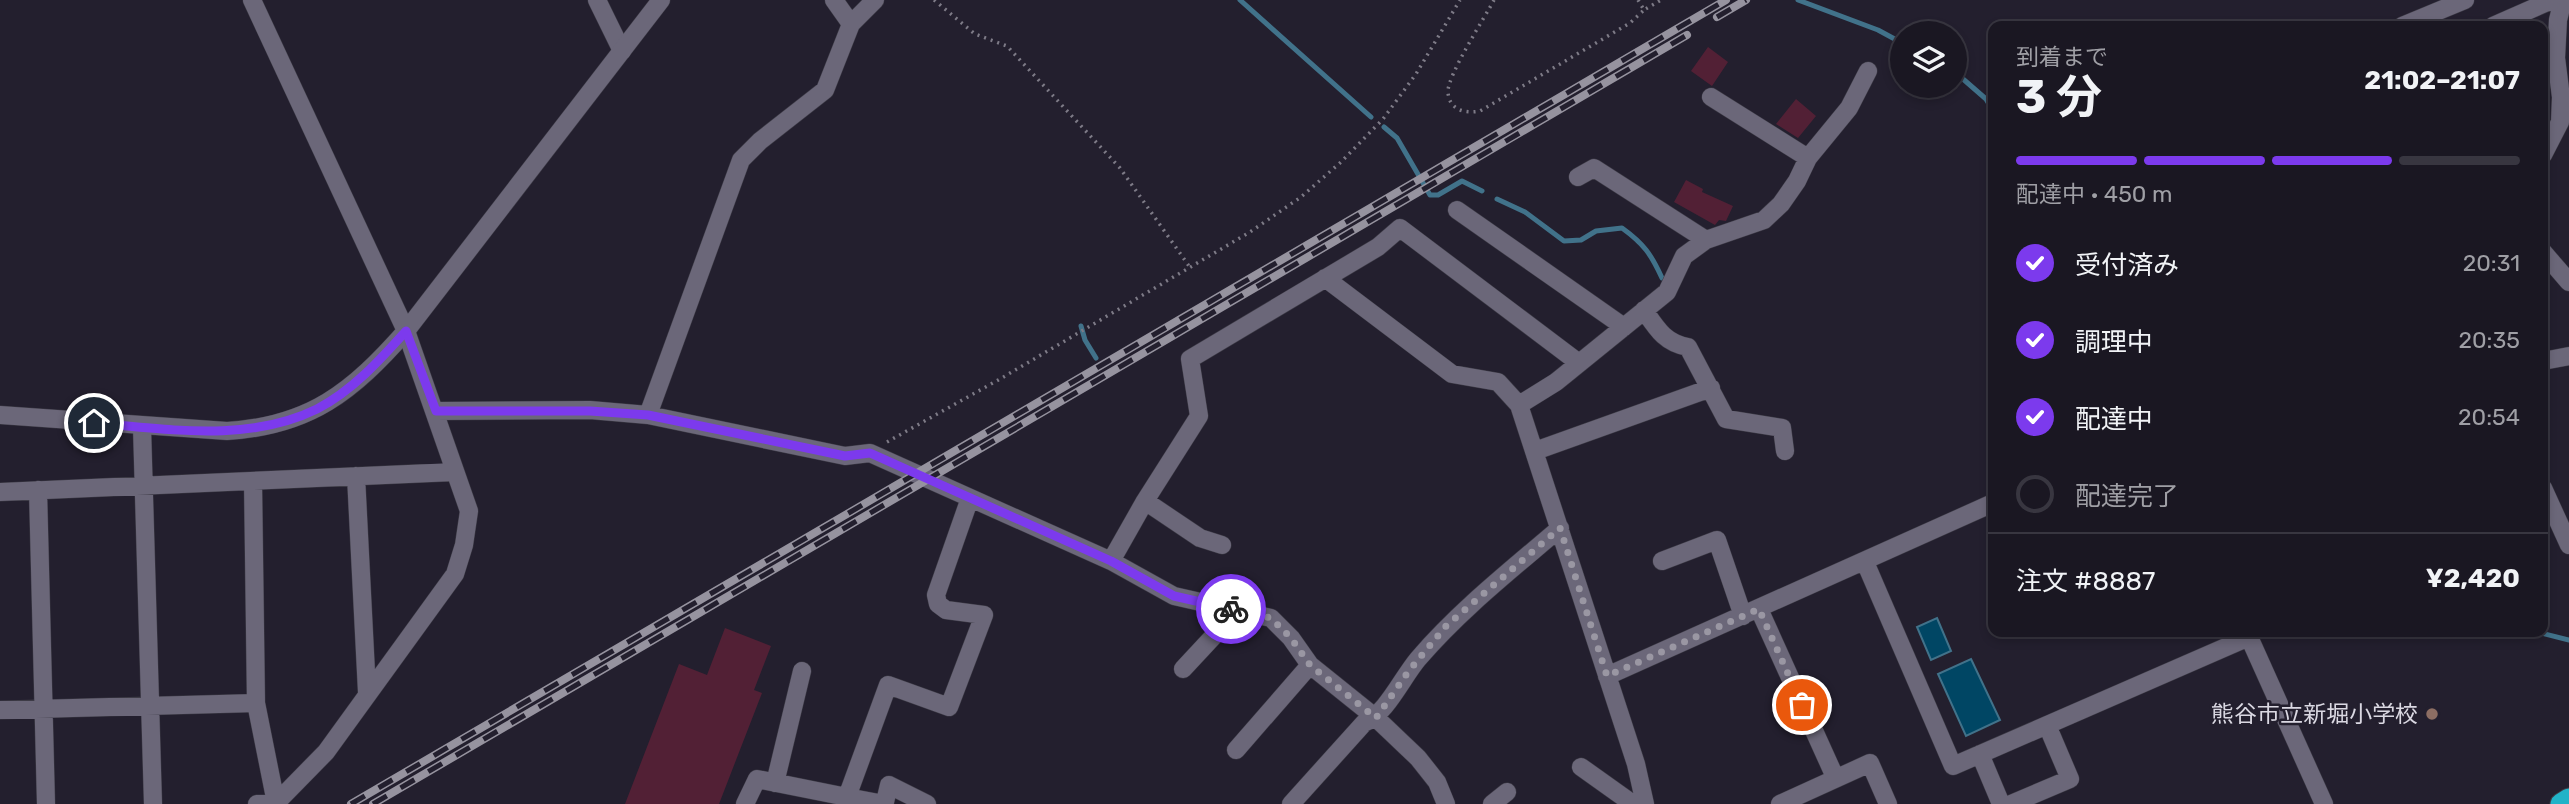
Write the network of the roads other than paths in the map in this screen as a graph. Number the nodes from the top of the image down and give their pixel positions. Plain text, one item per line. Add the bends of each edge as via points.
1 (252, 0) edge
2 (597, 0) edge
3 (661, 0) edge
4 (834, 0) edge
5 (874, 0) edge
6 (2465, 0) edge
7 (2552, 0) edge
8 (2563, 0) edge
9 (2433, 6) edge
10 (2410, 21) edge
11 (2504, 21) edge
12 (851, 24) junction
13 (621, 51) junction
14 (1868, 71) dead end
15 (1711, 97) dead end
16 (2548, 145) edge
17 (1808, 158) junction
18 (1578, 177) dead end
19 (1457, 209) dead end
20 (1706, 240) junction
21 (2548, 258) edge
22 (1325, 278) junction
23 (2569, 282) edge
24 (1644, 310) junction
25 (1624, 327) junction
26 (406, 331) junction
27 (2569, 356) edge
28 (2548, 360) edge
29 (1579, 363) junction
30 (1711, 388) junction
31 (1519, 405) junction
32 (436, 411) junction
33 (0, 415) edge
34 (648, 415) junction
35 (142, 427) junction
36 (1535, 451) junction
37 (1785, 451) dead end
38 (454, 472) junction
39 (356, 476) junction
40 (253, 481) junction
41 (143, 486) junction
42 (38, 490) junction
43 (0, 492) edge
44 (970, 498) junction
45 (2548, 499) edge
46 (1145, 502) junction
47 (1988, 505) edge
48 (1560, 528) junction
49 (1222, 545) dead end
50 (2569, 545) edge
51 (1111, 561) junction
52 (1662, 561) dead end
53 (1865, 562) junction
54 (1237, 611) junction
55 (1751, 612) junction
56 (1310, 665) junction
57 (1183, 669) dead end
58 (802, 671) dead end
59 (1607, 676) junction
60 (367, 692) junction
61 (256, 703) junction
62 (150, 705) junction
63 (0, 710) edge
64 (44, 710) junction
65 (1376, 718) junction
66 (2047, 725) junction
67 (1236, 750) dead end
68 (1980, 754) junction
69 (1581, 767) dead end
70 (1836, 777) junction
71 (775, 783) junction
72 (1507, 792) dead end
73 (847, 797) junction
74 (2569, 799) edge
75 (275, 803) edge
76 (885, 803) edge
77 (46, 804) edge
78 (153, 804) edge
79 (257, 804) edge
80 (745, 804) edge
81 (927, 804) edge
82 (1291, 804) edge
83 (1446, 804) edge
84 (1492, 804) edge
85 (1633, 804) edge
86 (1645, 804) edge
87 (1780, 804) edge
88 (1888, 804) edge
89 (2001, 804) edge
90 (2011, 804) edge
91 (2324, 804) edge
92 (2561, 804) edge

1 - 26 street
2 - 13 street
3 - 13 street
4 - 12 street
5 - 12 street
6 - 9 street
7 - 11 street
8 - 16 street via 2557,58 2560,122
9 - 10 street
12 - 34 street via 825,90 741,160
13 - 26 street
14 - 17 street via 1849,108
15 - 17 street
17 - 20 street via 1781,204 1764,220
18 - 20 street via 1594,168
19 - 25 street
20 - 24 street via 1685,256 1667,292
21 - 23 street
22 - 29 street via 1378,247 1400,228
22 - 31 street via 1452,374 1498,382
22 - 46 street via 1189,359 1199,416
24 - 25 street
24 - 30 street via 1661,335 1688,347
25 - 29 street
26 - 32 street
26 - 35 street via 354,384 318,408 281,424 227,431
27 - 28 street
29 - 31 street
30 - 36 street
30 - 37 street via 1726,419 1782,428
31 - 36 street
32 - 34 street
32 - 38 street
33 - 35 street
34 - 44 street via 845,456 870,453
35 - 41 street
36 - 48 street
38 - 39 street
38 - 60 street via 469,511 455,574
39 - 40 street
39 - 60 street
40 - 41 street
40 - 61 street
41 - 42 street
41 - 62 street
42 - 43 street
42 - 64 street
44 - 51 street
44 - 73 street via 936,595 946,610 984,615 949,706 888,685
45 - 50 street
46 - 49 street via 1200,538
46 - 51 street
47 - 53 street
48 - 59 street
48 - 65 street via 1446,626
51 - 54 street via 1174,596
52 - 55 street via 1717,540
53 - 55 street
53 - 68 street via 1953,766
54 - 56 street via 1271,618
54 - 57 street
55 - 59 street
55 - 70 street
56 - 65 street
56 - 67 street
58 - 71 street
59 - 86 street
60 - 75 street via 326,752
61 - 62 street
61 - 75 street
62 - 64 street
62 - 78 street
63 - 64 street
64 - 77 street
65 - 82 street via 1364,723
65 - 83 street via 1418,758 1437,782
66 - 68 street
66 - 90 street via 2070,779
66 - 91 street via 2249,637
68 - 89 street
69 - 85 street
70 - 87 street
70 - 88 street via 1870,763
71 - 73 street
71 - 80 street via 757,779
72 - 84 street
73 - 76 street
74 - 92 highway
75 - 79 street
76 - 81 street via 889,785

